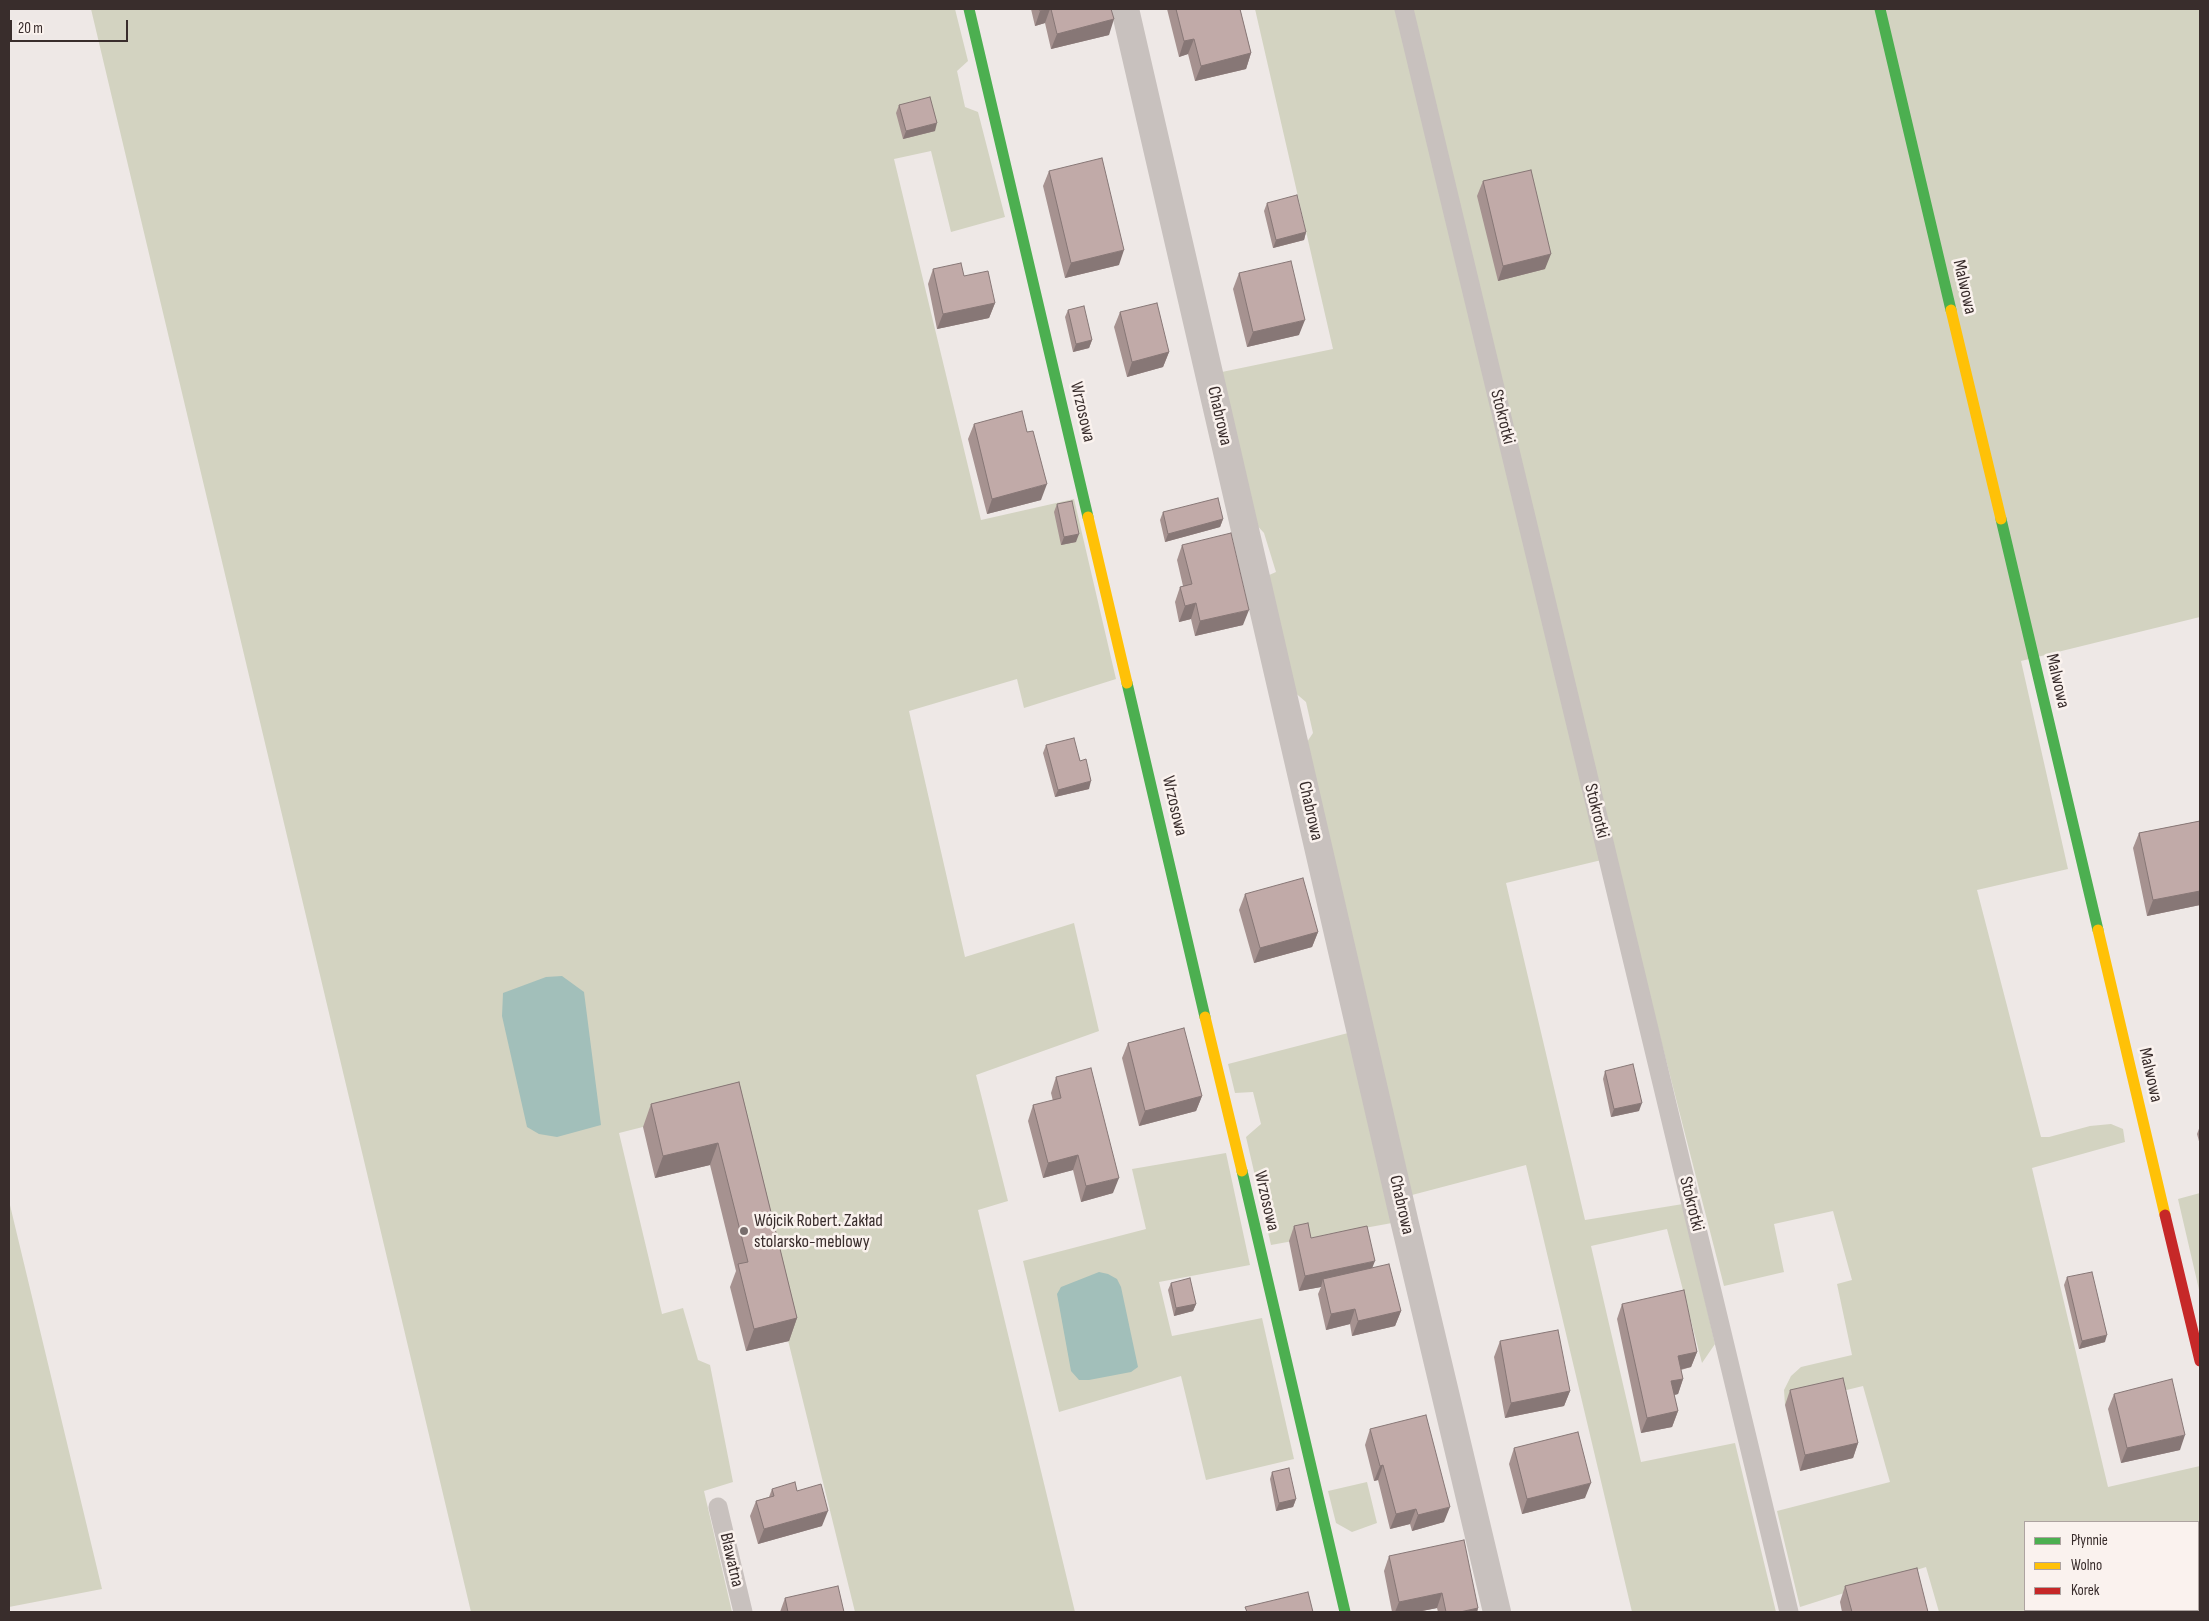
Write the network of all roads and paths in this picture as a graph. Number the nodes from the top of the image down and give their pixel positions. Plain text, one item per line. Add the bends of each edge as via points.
1 (968, 9) edge
2 (1125, 9) edge
3 (1404, 9) edge
4 (1880, 9) edge
5 (2200, 1361) edge
6 (718, 1507) dead end
7 (743, 1612) edge
8 (1345, 1612) edge
9 (1497, 1612) edge
10 (1789, 1612) edge

1 - 8 street, Wrzosowa
2 - 9 street, Chabrowa
3 - 10 lane, Stokrotki
4 - 5 street, Malwowa
6 - 7 lane, Bławatna

